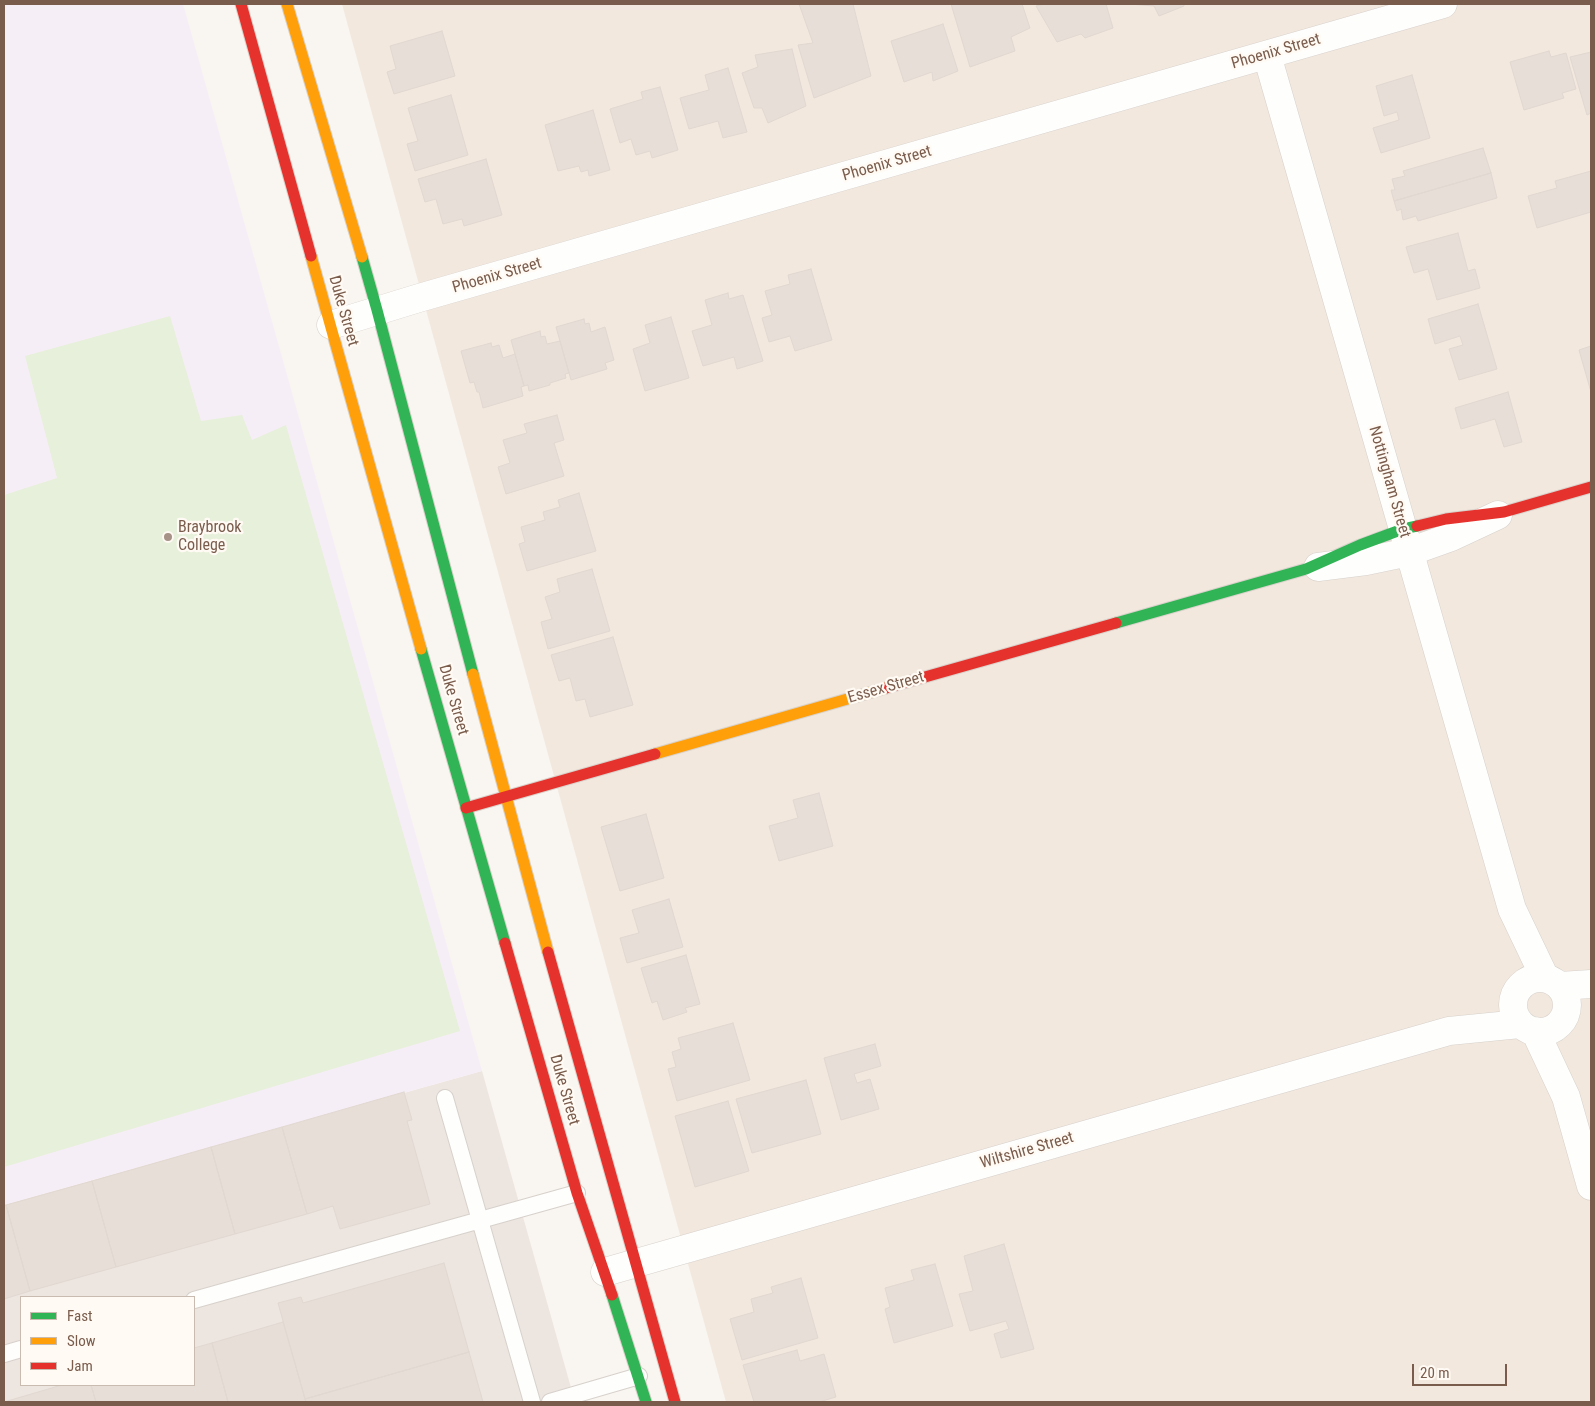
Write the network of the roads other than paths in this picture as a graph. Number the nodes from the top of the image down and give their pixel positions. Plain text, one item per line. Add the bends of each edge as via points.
1 (241, 4) edge
2 (287, 4) edge
3 (1443, 4) edge
4 (1267, 55) junction
5 (377, 310) junction
6 (331, 325) junction
7 (1591, 487) edge
8 (1504, 512) joint
9 (1406, 540) junction
10 (1306, 569) joint
11 (505, 797) junction
12 (466, 808) junction
13 (1512, 909) junction
14 (1553, 982) junction
15 (1591, 984) edge
16 (1591, 1000) edge
17 (1535, 1013) junction
18 (446, 1098) dead end
19 (1591, 1186) edge
20 (577, 1193) junction
21 (479, 1220) junction
22 (637, 1263) junction
23 (605, 1272) junction
24 (195, 1300) edge
25 (20, 1349) edge
26 (4, 1354) edge
27 (639, 1376) junction
28 (532, 1402) edge
29 (550, 1402) edge
30 (646, 1402) edge
31 (675, 1402) edge

1 - 6 street, Duke Street
2 - 5 street, Duke Street
3 - 4 street, Phoenix Street
4 - 5 street, Phoenix Street
4 - 9 street, Nottingham Street
5 - 6 street, Phoenix Street
5 - 11 street, Duke Street
6 - 12 street, Duke Street
7 - 8 street, Essex Street
8 - 9 street, Essex Street via 1451,537
9 - 10 street, Essex Street via 1366,561
9 - 13 street, Nottingham Street
10 - 11 street, Essex Street
11 - 12 street, Essex Street
11 - 22 street, Duke Street
12 - 20 street, Duke Street
13 - 14 street, Nottingham Street
13 - 17 street, Nottingham Street
14 - 15 street
14 - 17 street via 1536,977 1528,980
14 - 17 street, Nottingham Street via 1565,994 1567,1004
16 - 17 street, Wiltshire Street
17 - 19 street, Nottingham Street via 1566,1097
17 - 22 street, Wiltshire Street via 1450,1031
18 - 21 lane
20 - 21 lane
20 - 23 street, Duke Street
21 - 24 lane
21 - 28 lane
22 - 23 street, Wiltshire Street
22 - 31 street, Duke Street
23 - 27 street, Duke Street
25 - 26 lane
27 - 29 lane
27 - 30 street, Duke Street

